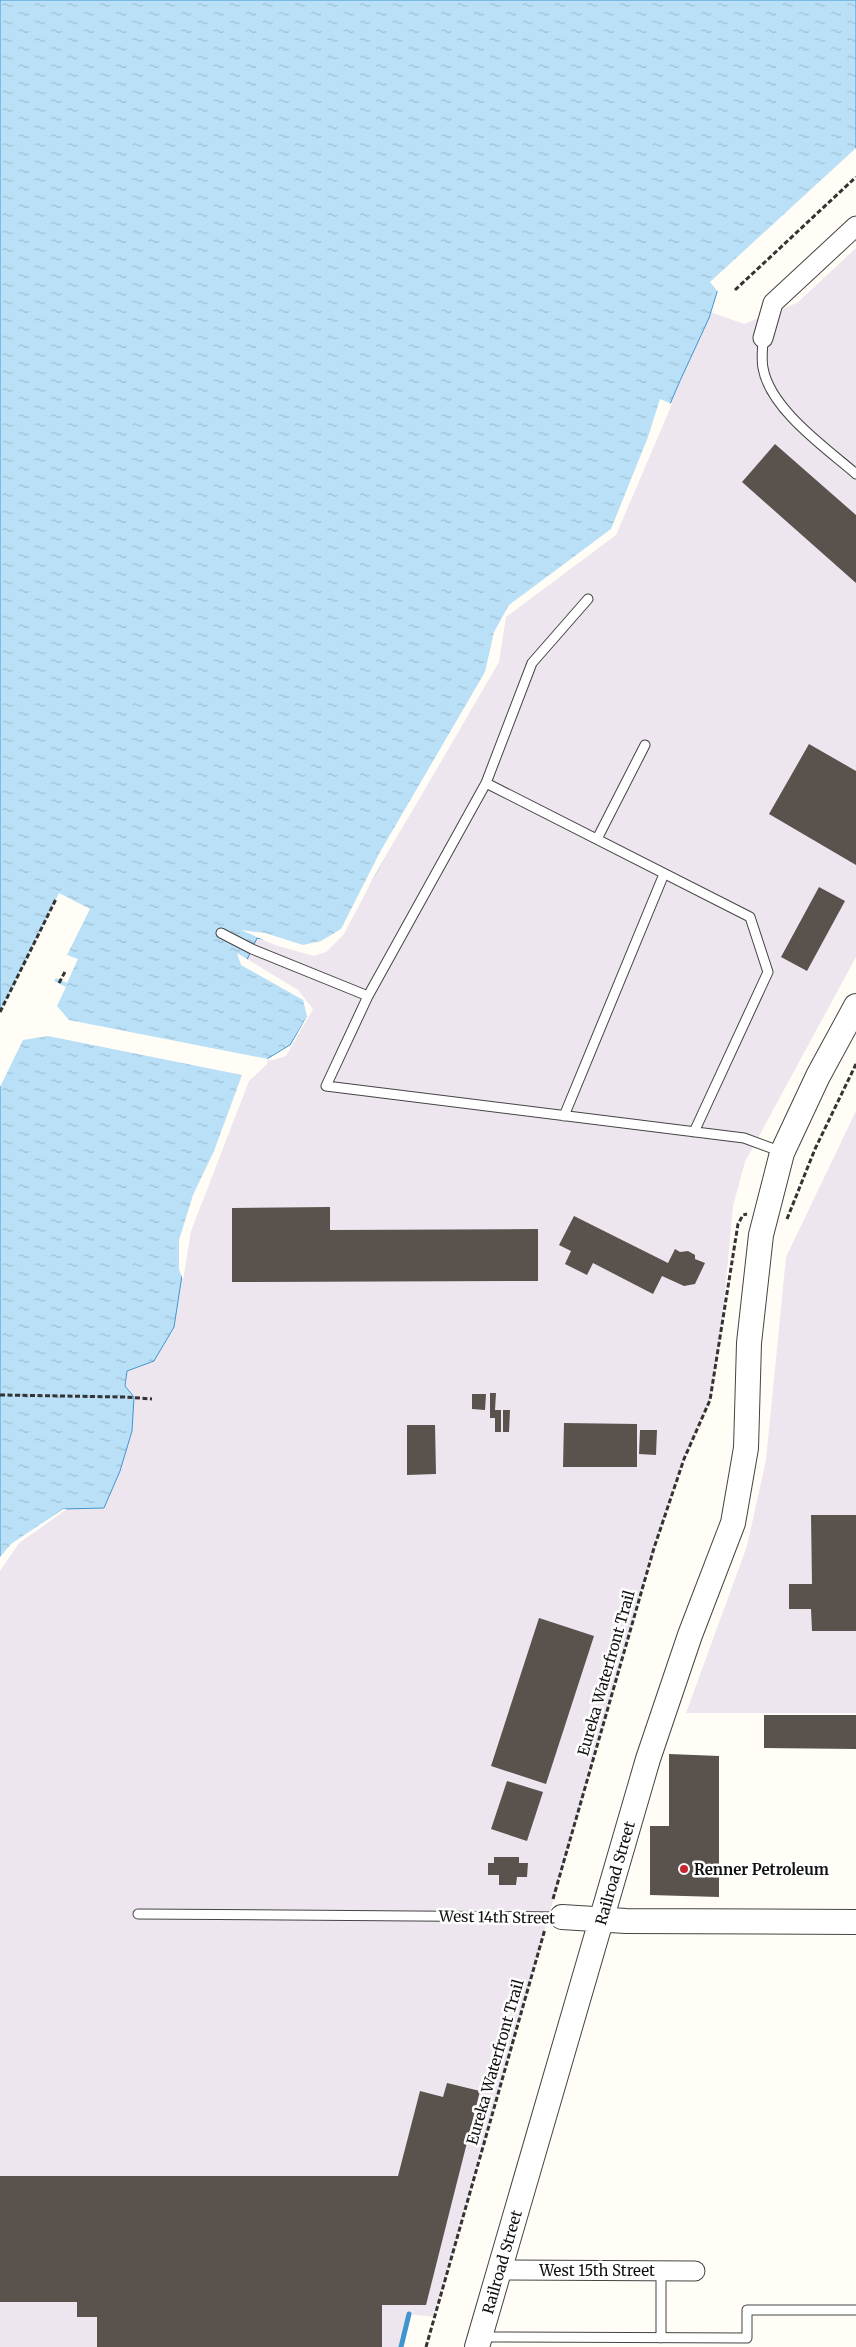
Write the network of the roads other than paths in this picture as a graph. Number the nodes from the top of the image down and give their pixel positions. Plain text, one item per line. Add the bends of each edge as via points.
1 (856, 226) edge
2 (762, 338) joint
3 (856, 474) edge
4 (588, 599) dead end
5 (645, 745) dead end
6 (486, 783) junction
7 (598, 840) junction
8 (664, 874) junction
9 (221, 933) dead end
10 (368, 996) junction
11 (856, 1006) edge
12 (564, 1116) junction
13 (694, 1132) junction
14 (782, 1152) junction
15 (138, 1914) dead end
16 (555, 1917) joint
17 (601, 1920) junction
18 (856, 1922) edge
19 (499, 2270) junction
20 (661, 2271) junction
21 (695, 2271) dead end
22 (856, 2310) edge
23 (661, 2338) junction
24 (478, 2342) edge
25 (580, 2342) edge
26 (637, 2342) edge

1 - 2 street via 773,303
2 - 3 lane via 762,369 777,402
4 - 6 lane via 532,663
5 - 7 lane
6 - 7 lane
6 - 10 lane
7 - 8 lane
8 - 12 lane
8 - 13 lane via 750,917 768,972
9 - 10 lane
10 - 12 lane via 326,1086
11 - 14 street, Railroad Street
12 - 13 lane
13 - 14 lane via 744,1138
14 - 17 street, Railroad Street via 764,1218 749,1343 746,1448 733,1523 667,1699
15 - 16 lane, West 14th Street
16 - 17 street, West 14th Street
17 - 18 street, West 14th Street
17 - 19 street, Railroad Street
19 - 20 street, West 15th Street
19 - 24 street, Railroad Street
20 - 21 street, West 15th Street
20 - 23 lane
22 - 23 lane via 748,2310 748,2338
23 - 26 lane
24 - 25 lane
25 - 26 lane

